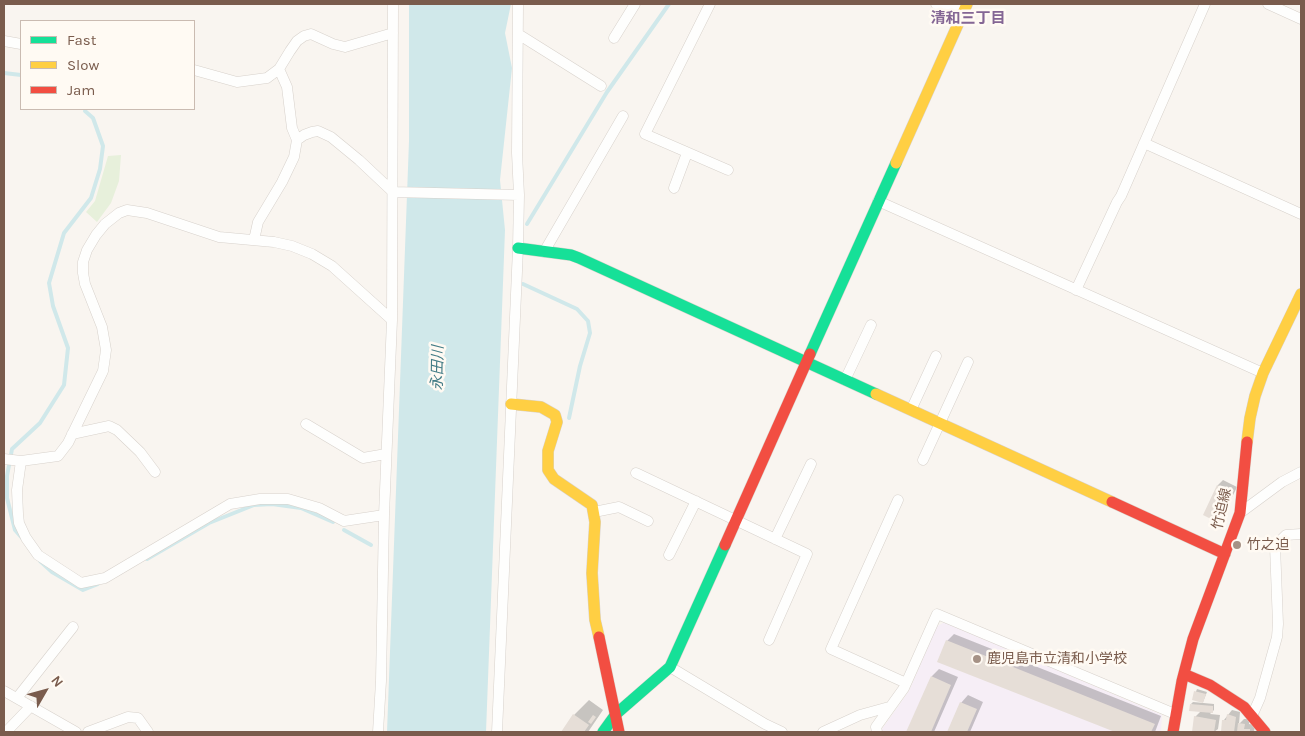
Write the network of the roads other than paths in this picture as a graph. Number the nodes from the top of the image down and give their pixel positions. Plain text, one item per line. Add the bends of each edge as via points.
1 (393, 4) edge
2 (518, 4) edge
3 (635, 4) edge
4 (710, 4) edge
5 (936, 4) edge
6 (1205, 4) edge
7 (1268, 4) edge
8 (966, 7) edge
9 (1301, 19) edge
10 (393, 33) junction
11 (518, 34) junction
12 (614, 38) dead end
13 (4, 41) edge
14 (20, 44) edge
15 (279, 69) junction
16 (195, 70) edge
17 (601, 86) dead end
18 (623, 116) dead end
19 (297, 140) junction
20 (1144, 143) junction
21 (687, 153) junction
22 (728, 170) dead end
23 (674, 188) dead end
24 (393, 192) junction
25 (519, 195) junction
26 (878, 201) junction
27 (1301, 214) edge
28 (254, 240) junction
29 (518, 248) junction
30 (544, 252) junction
31 (1076, 290) junction
32 (1301, 294) edge
33 (392, 320) junction
34 (870, 325) dead end
35 (936, 356) dead end
36 (806, 362) junction
37 (968, 362) dead end
38 (1263, 373) junction
39 (845, 380) junction
40 (511, 404) junction
41 (911, 410) junction
42 (940, 423) junction
43 (306, 424) dead end
44 (72, 434) junction
45 (386, 454) junction
46 (4, 459) edge
47 (923, 460) dead end
48 (20, 461) junction
49 (811, 464) dead end
50 (155, 472) dead end
51 (1301, 472) edge
52 (636, 473) dead end
53 (898, 500) dead end
54 (696, 501) junction
55 (594, 512) junction
56 (1240, 513) junction
57 (384, 515) junction
58 (735, 520) junction
59 (648, 521) dead end
60 (1301, 534) edge
61 (775, 539) junction
62 (1225, 554) junction
63 (669, 555) dead end
64 (73, 626) dead end
65 (769, 640) dead end
66 (670, 666) junction
67 (1184, 674) junction
68 (906, 683) junction
69 (4, 691) edge
70 (17, 698) junction
71 (31, 706) junction
72 (889, 708) junction
73 (616, 714) junction
74 (1175, 714) junction
75 (1252, 716) junction
76 (6, 732) edge
77 (76, 732) edge
78 (88, 732) edge
79 (148, 732) edge
80 (378, 732) edge
81 (497, 732) edge
82 (603, 732) edge
83 (619, 732) edge
84 (782, 732) edge
85 (823, 732) edge
86 (877, 732) edge
87 (1173, 732) edge
88 (1265, 732) edge

1 - 10 street
2 - 11 street
3 - 12 street
4 - 21 street via 645,134
5 - 8 street
6 - 20 street
7 - 9 street
8 - 26 street
10 - 15 street via 345,47 311,34 304,36 297,41
10 - 24 street
11 - 17 street
11 - 25 street
13 - 14 street
15 - 16 street via 267,78 237,82
15 - 19 street
18 - 30 street
19 - 24 street via 312,132 331,137
19 - 28 street via 294,157 258,222
20 - 27 street
20 - 31 street
21 - 22 street
21 - 23 street
24 - 25 street
24 - 33 street
25 - 29 street
26 - 31 street
26 - 36 street
28 - 33 street via 292,246 312,254 332,266
28 - 44 street via 219,237 147,213 127,210 112,216 104,224 83,262 85,284 102,327 106,350 103,371
29 - 30 street
29 - 40 street
30 - 36 street via 579,258
31 - 38 street
32 - 38 street, 竹迫線
33 - 45 street
34 - 39 street
35 - 41 street
36 - 39 street
36 - 58 street
37 - 42 street
38 - 56 street, 竹迫線 via 1250,418
39 - 41 street
40 - 55 street via 541,407 555,415 548,470 554,479 592,505
40 - 81 street
41 - 42 street
42 - 47 street
42 - 62 street
43 - 45 street via 363,458
44 - 48 street via 58,456
44 - 50 street via 109,426 140,452
45 - 57 street
46 - 48 street
48 - 57 street via 18,514 26,538 38,555 81,583 106,578 230,504 288,499 319,508 344,521
49 - 61 street
51 - 56 street
52 - 54 street
53 - 68 street via 831,649
54 - 58 street
54 - 63 street
55 - 59 street via 619,507
55 - 73 street via 592,573 595,620
56 - 62 street, 竹迫線
57 - 80 street
58 - 61 street
58 - 66 street
60 - 75 street via 1286,535 1275,546 1277,637
61 - 65 street via 807,554
62 - 67 street, 竹迫線
64 - 70 street
66 - 73 street
66 - 84 street
67 - 74 street, 竹迫線
67 - 75 street via 1210,684
68 - 72 street
68 - 74 street via 937,614
69 - 70 street
70 - 71 street
71 - 76 street
71 - 77 street
72 - 85 street
72 - 86 street via 876,727
73 - 82 street
73 - 83 street
74 - 87 street, 竹迫線
75 - 88 street
78 - 79 street via 128,717 138,718

